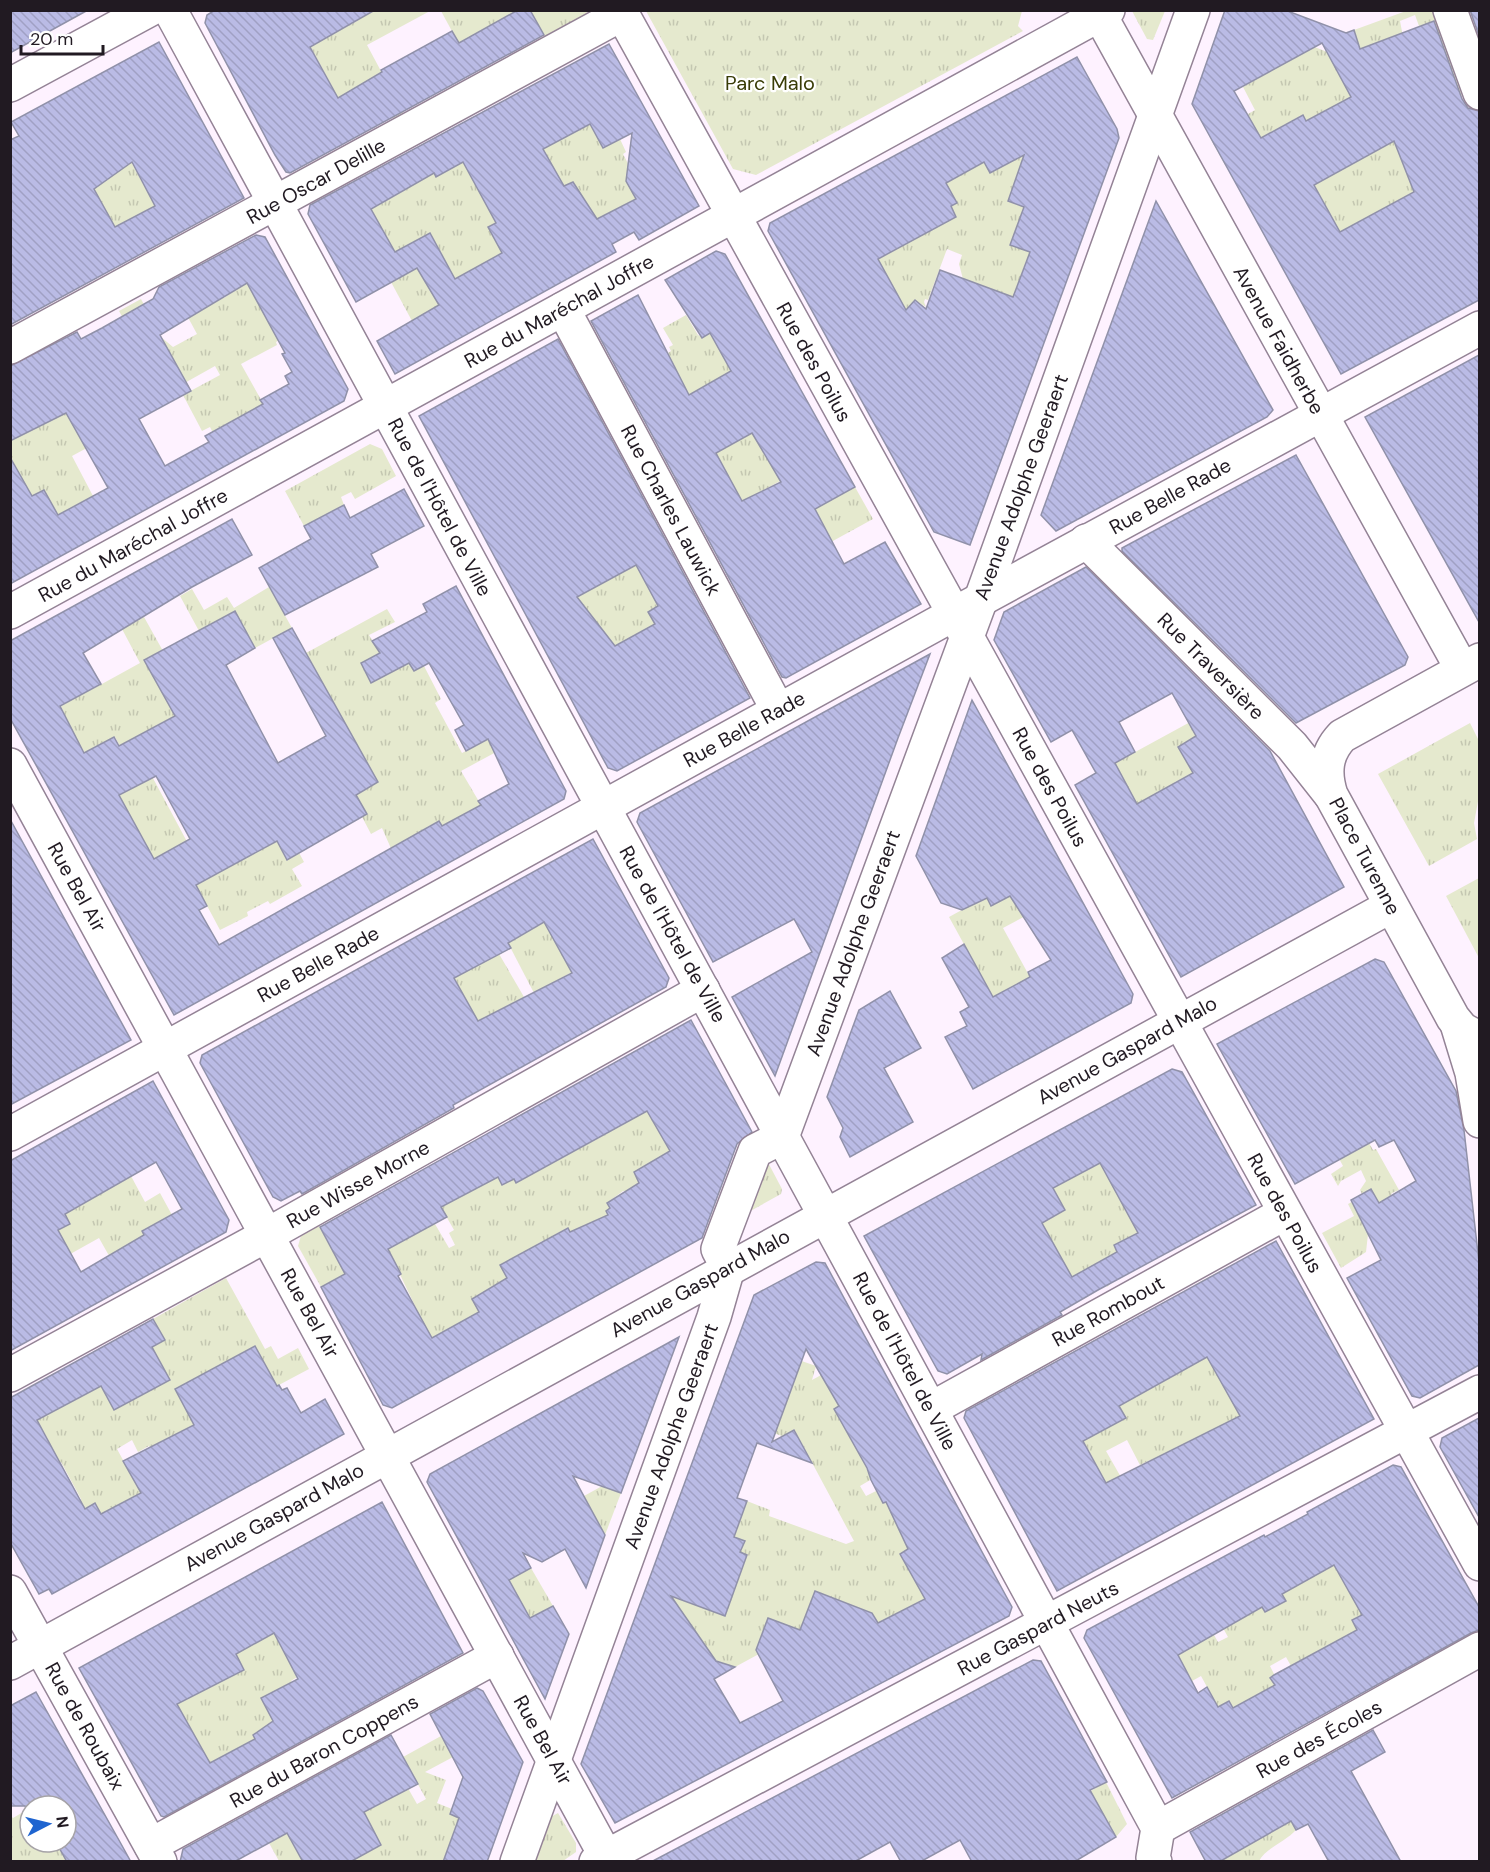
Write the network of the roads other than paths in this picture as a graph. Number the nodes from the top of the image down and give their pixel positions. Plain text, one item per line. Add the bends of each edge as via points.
1 (148, 10) edge
2 (170, 10) edge
3 (1193, 10) edge
4 (1450, 10) edge
5 (621, 12) edge
6 (1102, 12) edge
7 (10, 85) edge
8 (1479, 93) edge
9 (1155, 116) junction
10 (275, 203) junction
11 (733, 216) junction
12 (563, 309) junction
13 (1479, 328) edge
14 (10, 347) edge
15 (386, 406) junction
16 (1320, 414) junction
17 (1008, 522) junction
18 (1086, 541) junction
19 (1050, 561) junction
20 (10, 612) edge
21 (967, 617) junction
22 (1470, 664) edge
23 (778, 710) junction
24 (10, 765) edge
25 (1331, 795) junction
26 (603, 806) junction
27 (1391, 906) junction
28 (703, 990) junction
29 (1179, 1022) junction
30 (1468, 1031) edge
31 (165, 1049) junction
32 (1479, 1121) edge
33 (10, 1134) edge
34 (782, 1137) junction
35 (1285, 1213) junction
36 (826, 1215) junction
37 (267, 1235) junction
38 (728, 1268) junction
39 (10, 1374) edge
40 (1479, 1392) edge
41 (931, 1409) junction
42 (1407, 1432) junction
43 (387, 1455) junction
44 (1479, 1564) edge
45 (10, 1592) edge
46 (1047, 1624) junction
47 (41, 1646) junction
48 (1479, 1649) edge
49 (497, 1656) junction
50 (10, 1663) edge
51 (554, 1759) junction
52 (1153, 1852) edge
53 (155, 1853) edge
54 (603, 1860) edge
55 (517, 1862) edge

1 - 7 street
2 - 10 street, Rue de l'Hôtel de Ville
3 - 9 street, Avenue Adolphe Geeraert
4 - 8 street
5 - 10 street, Rue Oscar Delille
5 - 11 street, Rue des Poilus
6 - 9 street, Avenue Faidherbe
6 - 11 street, Rue du Maréchal Joffre
9 - 16 street, Avenue Faidherbe
9 - 17 street, Avenue Adolphe Geeraert
10 - 14 street, Rue Oscar Delille
10 - 15 street, Rue de l'Hôtel de Ville
11 - 12 street, Rue du Maréchal Joffre
11 - 21 street, Rue des Poilus
12 - 15 street, Rue du Maréchal Joffre
12 - 23 street, Rue Charles Lauwick
13 - 16 street, Rue Belle Rade
15 - 20 street, Rue du Maréchal Joffre
15 - 26 street, Rue de l'Hôtel de Ville
16 - 18 street, Rue Belle Rade
16 - 22 street, Avenue Faidherbe
17 - 19 street via 1022,551
17 - 21 street, Avenue Adolphe Geeraert
18 - 19 street, Rue Belle Rade
18 - 25 street, Rue Traversière via 1292,746
19 - 21 street, Rue Belle Rade
21 - 23 street, Rue Belle Rade
21 - 29 street, Rue des Poilus
21 - 34 street, Avenue Adolphe Geeraert
22 - 25 street, Place Turenne via 1342,736 1327,762
23 - 26 street, Rue Belle Rade
24 - 31 street, Rue Bel Air
25 - 27 street, Place Turenne
26 - 28 street, Rue de l'Hôtel de Ville
26 - 31 street, Rue Belle Rade
27 - 29 street, Avenue Gaspard Malo
27 - 30 street, Place Turenne
28 - 34 street, Rue de l'Hôtel de Ville
28 - 37 street, Rue Wisse Morne
29 - 35 street, Rue des Poilus
29 - 36 street, Avenue Gaspard Malo
30 - 32 street, Place Turenne
31 - 33 street, Rue Belle Rade
31 - 37 street, Rue Bel Air
34 - 36 street, Rue de l'Hôtel de Ville
34 - 38 street via 755,1151 718,1249
35 - 41 street, Rue Rombout
35 - 42 street, Rue des Poilus
36 - 38 street, Avenue Gaspard Malo
36 - 41 street, Rue de l'Hôtel de Ville
37 - 39 street, Rue Wisse Morne
37 - 43 street, Rue Bel Air
38 - 43 street, Avenue Gaspard Malo
38 - 51 street, Avenue Adolphe Geeraert via 714,1317
40 - 42 street, Rue Gaspard Neuts
41 - 46 street, Rue de l'Hôtel de Ville
42 - 44 street, Rue des Poilus
42 - 46 street, Rue Gaspard Neuts
43 - 47 street, Avenue Gaspard Malo
43 - 49 street, Rue Bel Air
45 - 47 street, Rue de Roubaix
46 - 52 street, Rue de l'Hôtel de Ville
46 - 54 street, Rue Gaspard Neuts
47 - 50 street, Avenue Gaspard Malo
47 - 53 street, Rue de Roubaix
48 - 52 street, Rue des Écoles
49 - 51 street, Rue Bel Air
49 - 53 street, Rue du Baron Coppens
51 - 54 street, Rue Bel Air
51 - 55 street, Avenue Adolphe Geeraert

